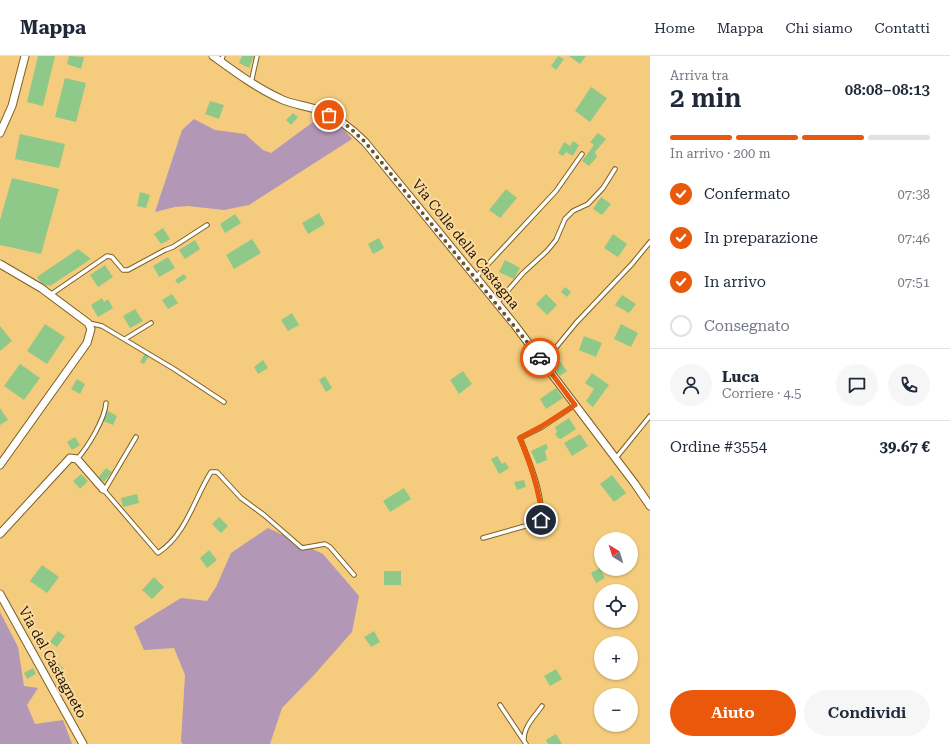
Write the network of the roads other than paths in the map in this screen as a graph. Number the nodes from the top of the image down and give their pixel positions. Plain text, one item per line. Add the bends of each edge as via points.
1 (25, 56) edge
2 (213, 56) edge
3 (257, 56) edge
4 (222, 59) edge
5 (251, 83) junction
6 (0, 133) edge
7 (582, 154) dead end
8 (615, 169) dead end
9 (207, 225) dead end
10 (650, 242) edge
11 (0, 264) edge
12 (476, 278) junction
13 (49, 295) junction
14 (497, 304) junction
15 (88, 323) junction
16 (151, 323) dead end
17 (125, 339) junction
18 (543, 361) junction
19 (224, 402) dead end
20 (106, 403) dead end
21 (575, 405) junction
22 (650, 416) edge
23 (136, 437) dead end
24 (616, 458) junction
25 (77, 459) junction
26 (0, 465) edge
27 (103, 490) junction
28 (650, 506) edge
29 (0, 534) edge
30 (483, 538) dead end
31 (354, 575) dead end
32 (0, 594) edge
33 (500, 705) dead end
34 (542, 706) dead end
35 (525, 743) edge
36 (83, 744) edge

1 - 6 street via 12,106
2 - 4 street, Via Colle della Castagna
3 - 5 lane
4 - 5 street, Via Colle della Castagna
5 - 12 street, Via Colle della Castagna via 283,100 338,119 349,127 381,161
7 - 12 lane via 556,191
8 - 14 lane via 603,188 588,204 573,211 565,219 556,240
9 - 13 lane via 173,247 128,270 123,270 112,257 107,256
10 - 18 lane
11 - 13 street
12 - 14 street, Via Colle della Castagna
13 - 15 street
14 - 18 street, Via Colle della Castagna
15 - 17 lane via 102,326
15 - 26 street via 91,329 87,343
16 - 17 lane
17 - 19 lane
18 - 21 street, Via Colle della Castagna
20 - 25 lane via 106,412
21 - 24 street, Via Colle della Castagna
21 - 30 lane via 520,438 535,477 541,520
22 - 24 lane
23 - 27 lane
24 - 28 street, Via Colle della Castagna
25 - 27 street
25 - 29 street via 70,458
27 - 31 lane via 158,553 166,548 182,529 211,472 217,472 241,498 302,548 325,544
32 - 36 street, Via del Castagneto
33 - 35 lane
34 - 35 lane via 523,734

